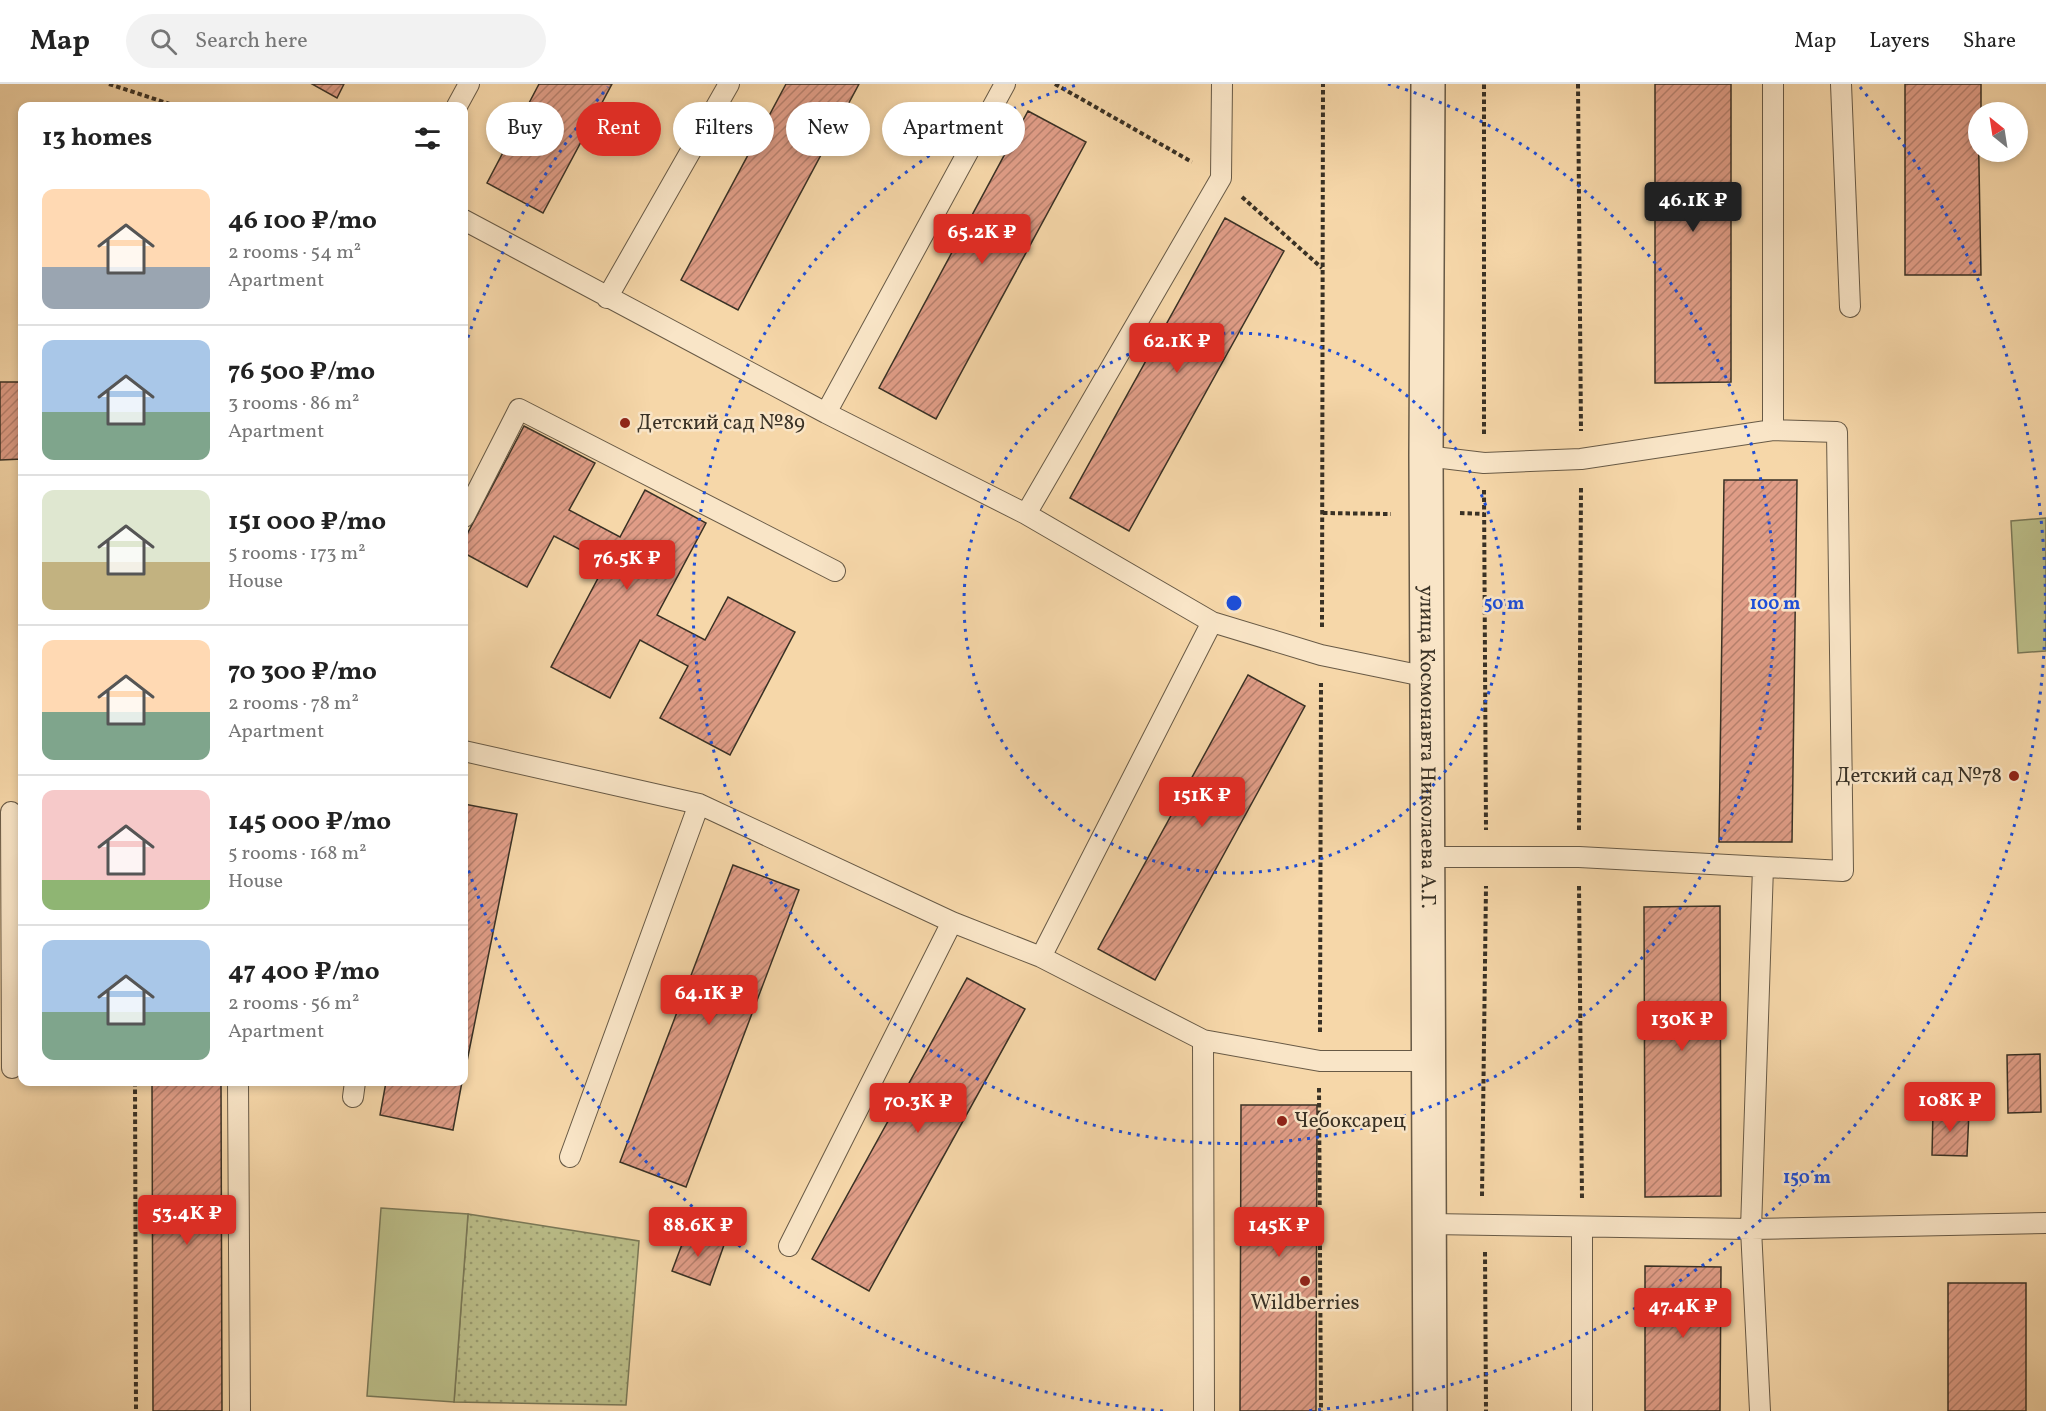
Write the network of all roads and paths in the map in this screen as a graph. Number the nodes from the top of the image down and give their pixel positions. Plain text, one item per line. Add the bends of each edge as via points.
1 (109, 84) edge
2 (469, 84) edge
3 (729, 84) edge
4 (1005, 84) edge
5 (1222, 84) edge
6 (1323, 84) edge
7 (1428, 84) edge
8 (1484, 84) edge
9 (1578, 84) edge
10 (1773, 84) edge
11 (1841, 84) edge
12 (164, 102) edge
13 (459, 102) edge
14 (468, 222) edge
15 (607, 298) junction
16 (1850, 307) dead end
17 (826, 413) junction
18 (1773, 430) junction
19 (1484, 439) dead end
20 (1426, 456) junction
21 (1581, 459) junction
22 (1484, 484) dead end
23 (468, 509) edge
24 (1323, 513) junction
25 (1454, 513) dead end
26 (1026, 514) junction
27 (1398, 514) dead end
28 (1484, 514) junction
29 (835, 571) dead end
30 (1212, 622) junction
31 (1322, 633) dead end
32 (1428, 677) junction
33 (1321, 679) dead end
34 (468, 752) edge
35 (699, 804) junction
36 (11, 809) edge
37 (1486, 833) dead end
38 (1430, 857) junction
39 (1579, 857) junction
40 (1763, 867) junction
41 (1486, 882) dead end
42 (952, 922) junction
43 (1041, 957) junction
44 (1203, 1040) junction
45 (1320, 1043) dead end
46 (1429, 1062) junction
47 (12, 1068) dead end
48 (1319, 1085) dead end
49 (135, 1086) edge
50 (238, 1086) edge
51 (570, 1157) dead end
52 (1482, 1198) dead end
53 (2046, 1223) edge
54 (1430, 1224) junction
55 (1582, 1227) junction
56 (1751, 1229) junction
57 (789, 1246) dead end
58 (1485, 1249) dead end
59 (136, 1411) edge
60 (240, 1411) edge
61 (1204, 1411) edge
62 (1322, 1411) edge
63 (1430, 1411) edge
64 (1486, 1411) edge
65 (1582, 1411) edge
66 (1760, 1411) edge

1 - 12 path
2 - 13 lane
3 - 15 lane
4 - 17 lane
5 - 26 lane via 1221,178
6 - 24 path
7 - 20 street, улица Космонавта Николаева А.Г.
8 - 19 path
9 - 21 path
10 - 18 lane
11 - 16 lane
14 - 15 lane
15 - 17 lane
17 - 26 lane
18 - 21 lane
18 - 40 lane via 1837,432 1843,871
20 - 21 lane via 1484,463
20 - 32 street, улица Космонавта Николаева А.Г.
21 - 39 path
22 - 28 path
23 - 29 lane via 519,409
24 - 27 path
24 - 31 path
25 - 28 path
26 - 30 lane
28 - 37 path
30 - 32 lane via 1322,655
30 - 43 lane
32 - 38 street, улица Космонавта Николаева А.Г.
33 - 45 path
34 - 35 lane
35 - 42 lane
35 - 51 lane
36 - 47 lane
38 - 39 lane
38 - 46 street, улица Космонавта Николаева А.Г.
39 - 40 lane
39 - 55 path
40 - 56 lane
41 - 52 path
42 - 43 lane
42 - 57 lane
43 - 44 lane
44 - 46 lane via 1320,1061
44 - 61 lane
46 - 54 street, улица Космонавта Николаева А.Г.
48 - 62 path
49 - 59 path
50 - 60 lane
53 - 56 lane
54 - 55 lane
54 - 63 street, улица Космонавта Николаева А.Г.
55 - 56 lane
55 - 65 lane
56 - 66 lane
58 - 64 path

